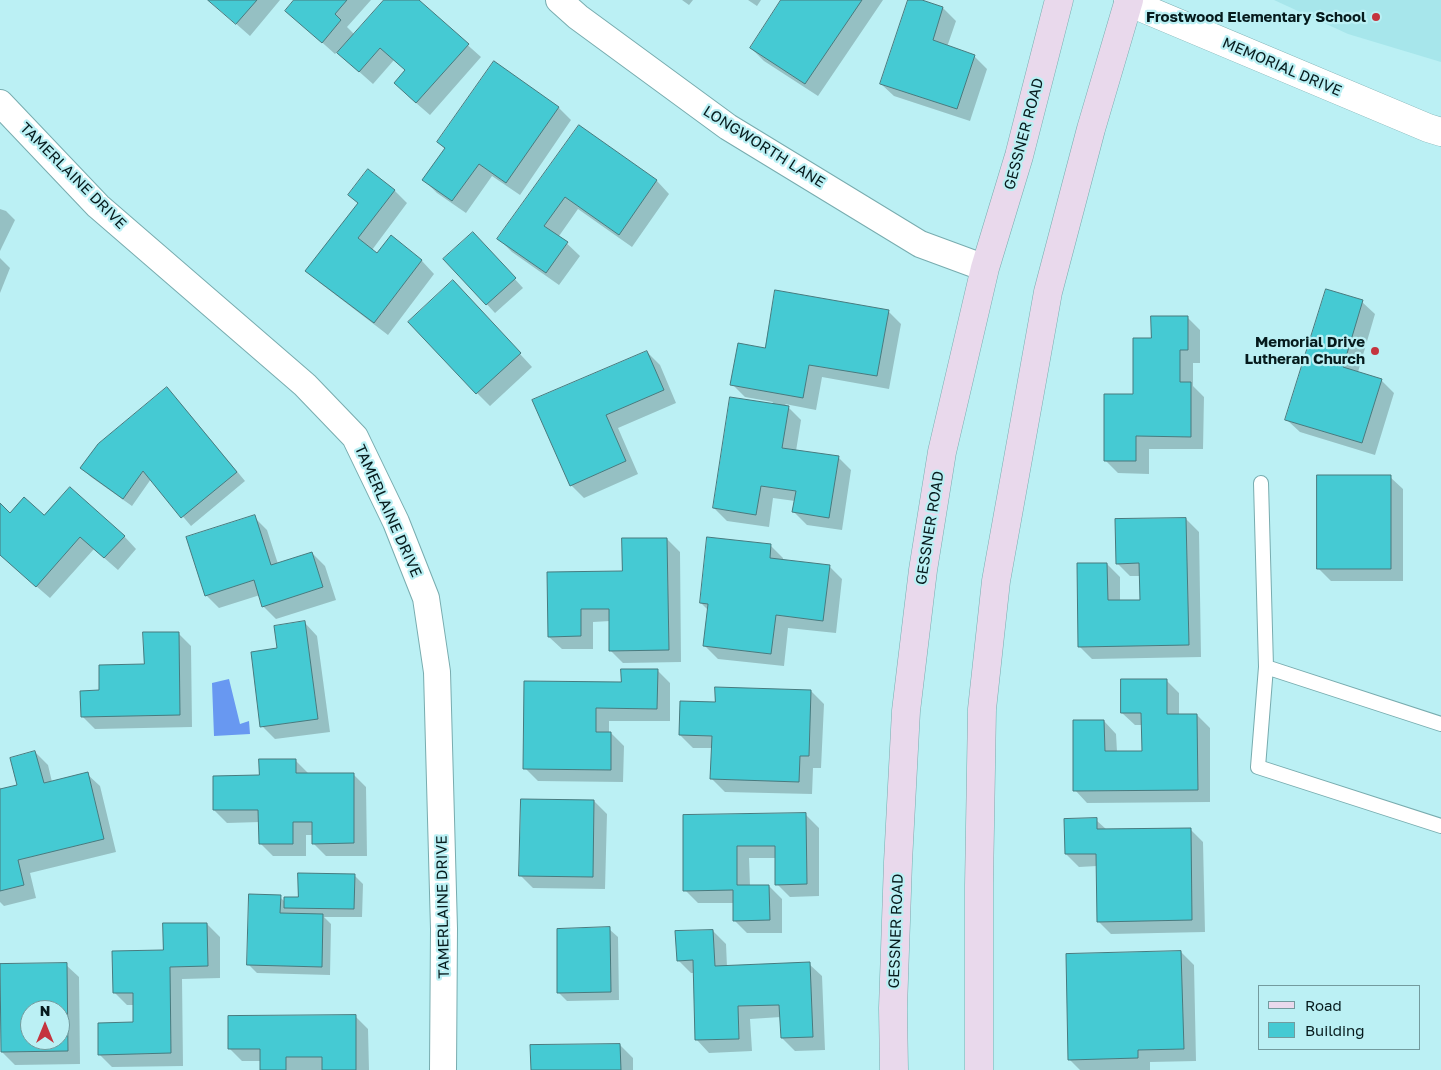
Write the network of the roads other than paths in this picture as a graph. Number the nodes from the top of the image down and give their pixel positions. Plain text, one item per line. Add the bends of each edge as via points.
1 (558, 0) edge
2 (1059, 0) edge
3 (1127, 1) edge
4 (0, 103) edge
5 (1441, 132) edge
6 (985, 268) junction
7 (1261, 483) dead end
8 (1266, 668) junction
9 (1441, 724) edge
10 (1441, 826) edge
11 (443, 1070) edge
12 (894, 1070) edge
13 (979, 1070) edge

1 - 6 street, LONGWORTH LANE via 728,127 920,244
2 - 6 main road, GESSNER ROAD via 1019,156
3 - 5 street, MEMORIAL DRIVE
3 - 13 main road via 1048,292 996,581 982,709 978,885
4 - 11 street, TAMERLAINE DRIVE via 98,206 304,385 355,437 396,522 426,598 437,672 444,929
6 - 12 main road, GESSNER ROAD via 942,452 907,702 898,862
7 - 8 lane
8 - 9 lane
8 - 10 lane via 1258,767

